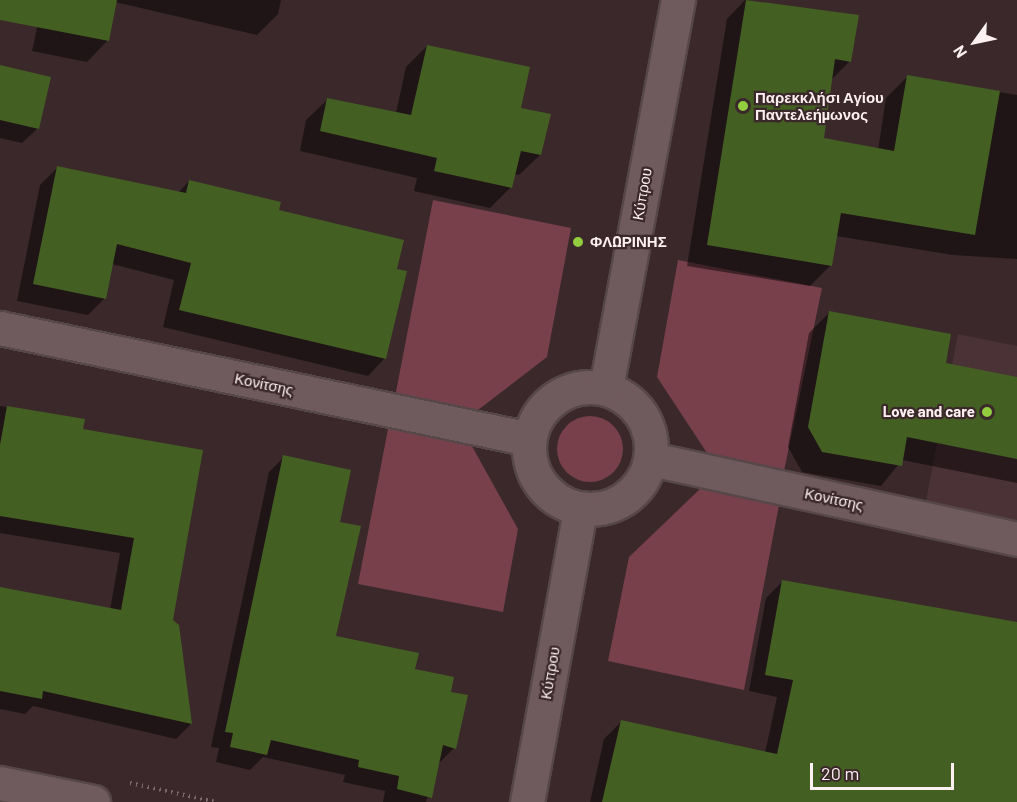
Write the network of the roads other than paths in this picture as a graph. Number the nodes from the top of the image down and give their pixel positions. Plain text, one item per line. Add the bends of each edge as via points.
1 (678, 0) edge
2 (0, 328) edge
3 (606, 388) junction
4 (529, 440) junction
5 (651, 459) junction
6 (580, 509) junction
7 (1017, 538) edge
8 (0, 783) edge
9 (93, 802) edge
10 (527, 802) edge

1 - 3 street, Κύπρου
2 - 4 street, Κονίτσης
3 - 4 street via 585,386 547,403
3 - 5 street via 623,396 647,423
4 - 6 street via 530,464 540,485 557,501
5 - 6 street via 642,482 626,499 603,508
5 - 7 street, Κονίτσης
6 - 10 street, Κύπρου
8 - 9 street

